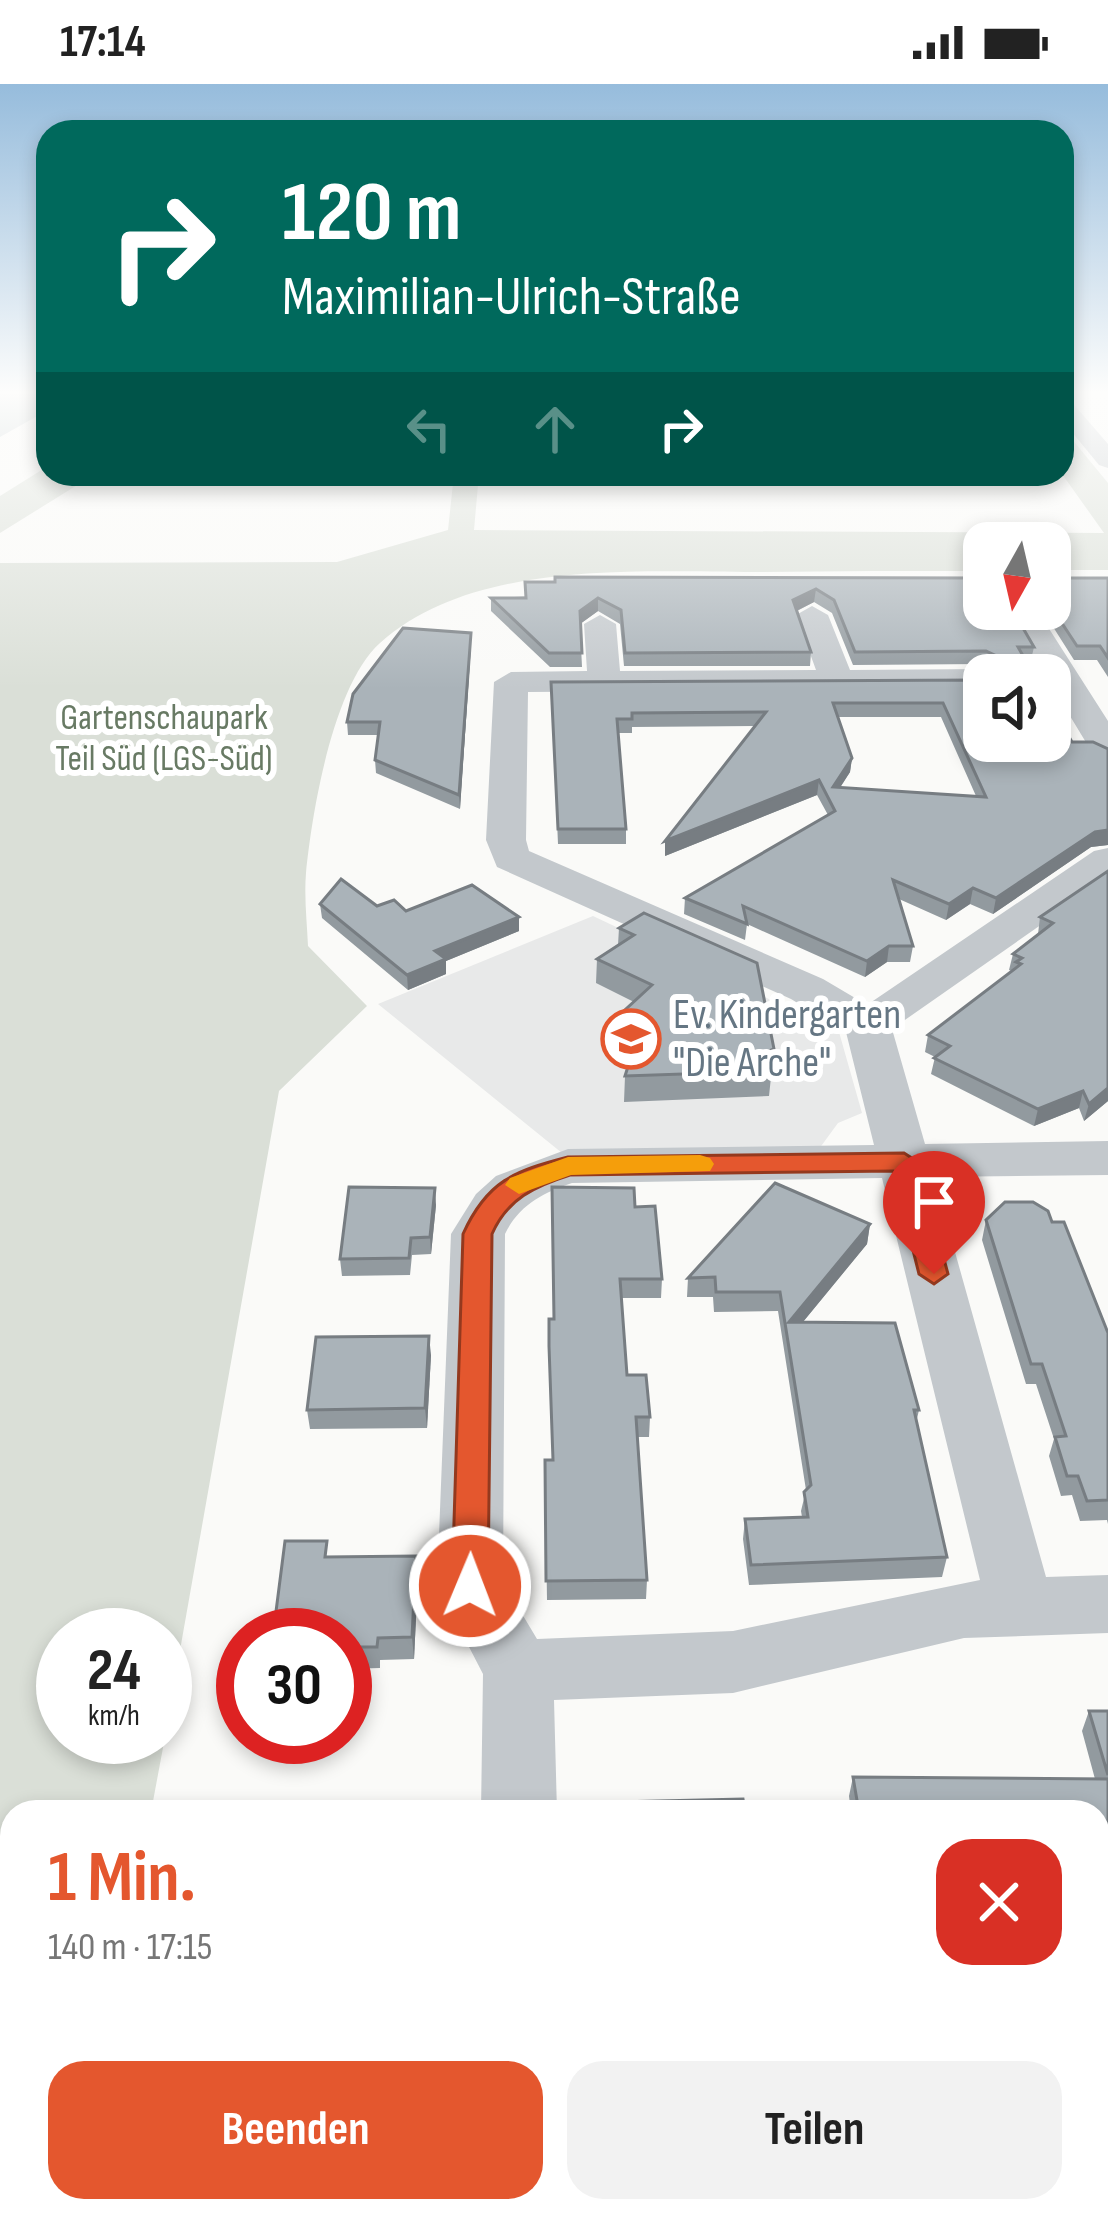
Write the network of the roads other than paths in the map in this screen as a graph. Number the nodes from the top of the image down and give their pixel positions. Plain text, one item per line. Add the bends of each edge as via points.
1 (812, 615) dead end
2 (600, 624) dead end
3 (963, 679) edge
4 (1071, 679) edge
5 (1108, 679) edge
6 (838, 680) junction
7 (604, 681) junction
8 (1071, 697) edge
9 (1108, 748) edge
10 (1108, 860) edge
11 (868, 1025) junction
12 (1108, 1158) edge
13 (904, 1162) junction
14 (1108, 1604) edge
15 (1020, 1606) junction
16 (518, 1671) junction
17 (519, 1800) edge

1 - 6 street
2 - 7 street
3 - 6 street
4 - 5 street
6 - 7 street
7 - 11 street via 511,682 511,858 807,988
8 - 9 street
10 - 11 street
11 - 13 street
12 - 13 street
13 - 15 street
13 - 16 street via 568,1166 528,1179 491,1204 478,1234 470,1586
14 - 15 street
15 - 16 street via 964,1609 733,1661
16 - 17 street

